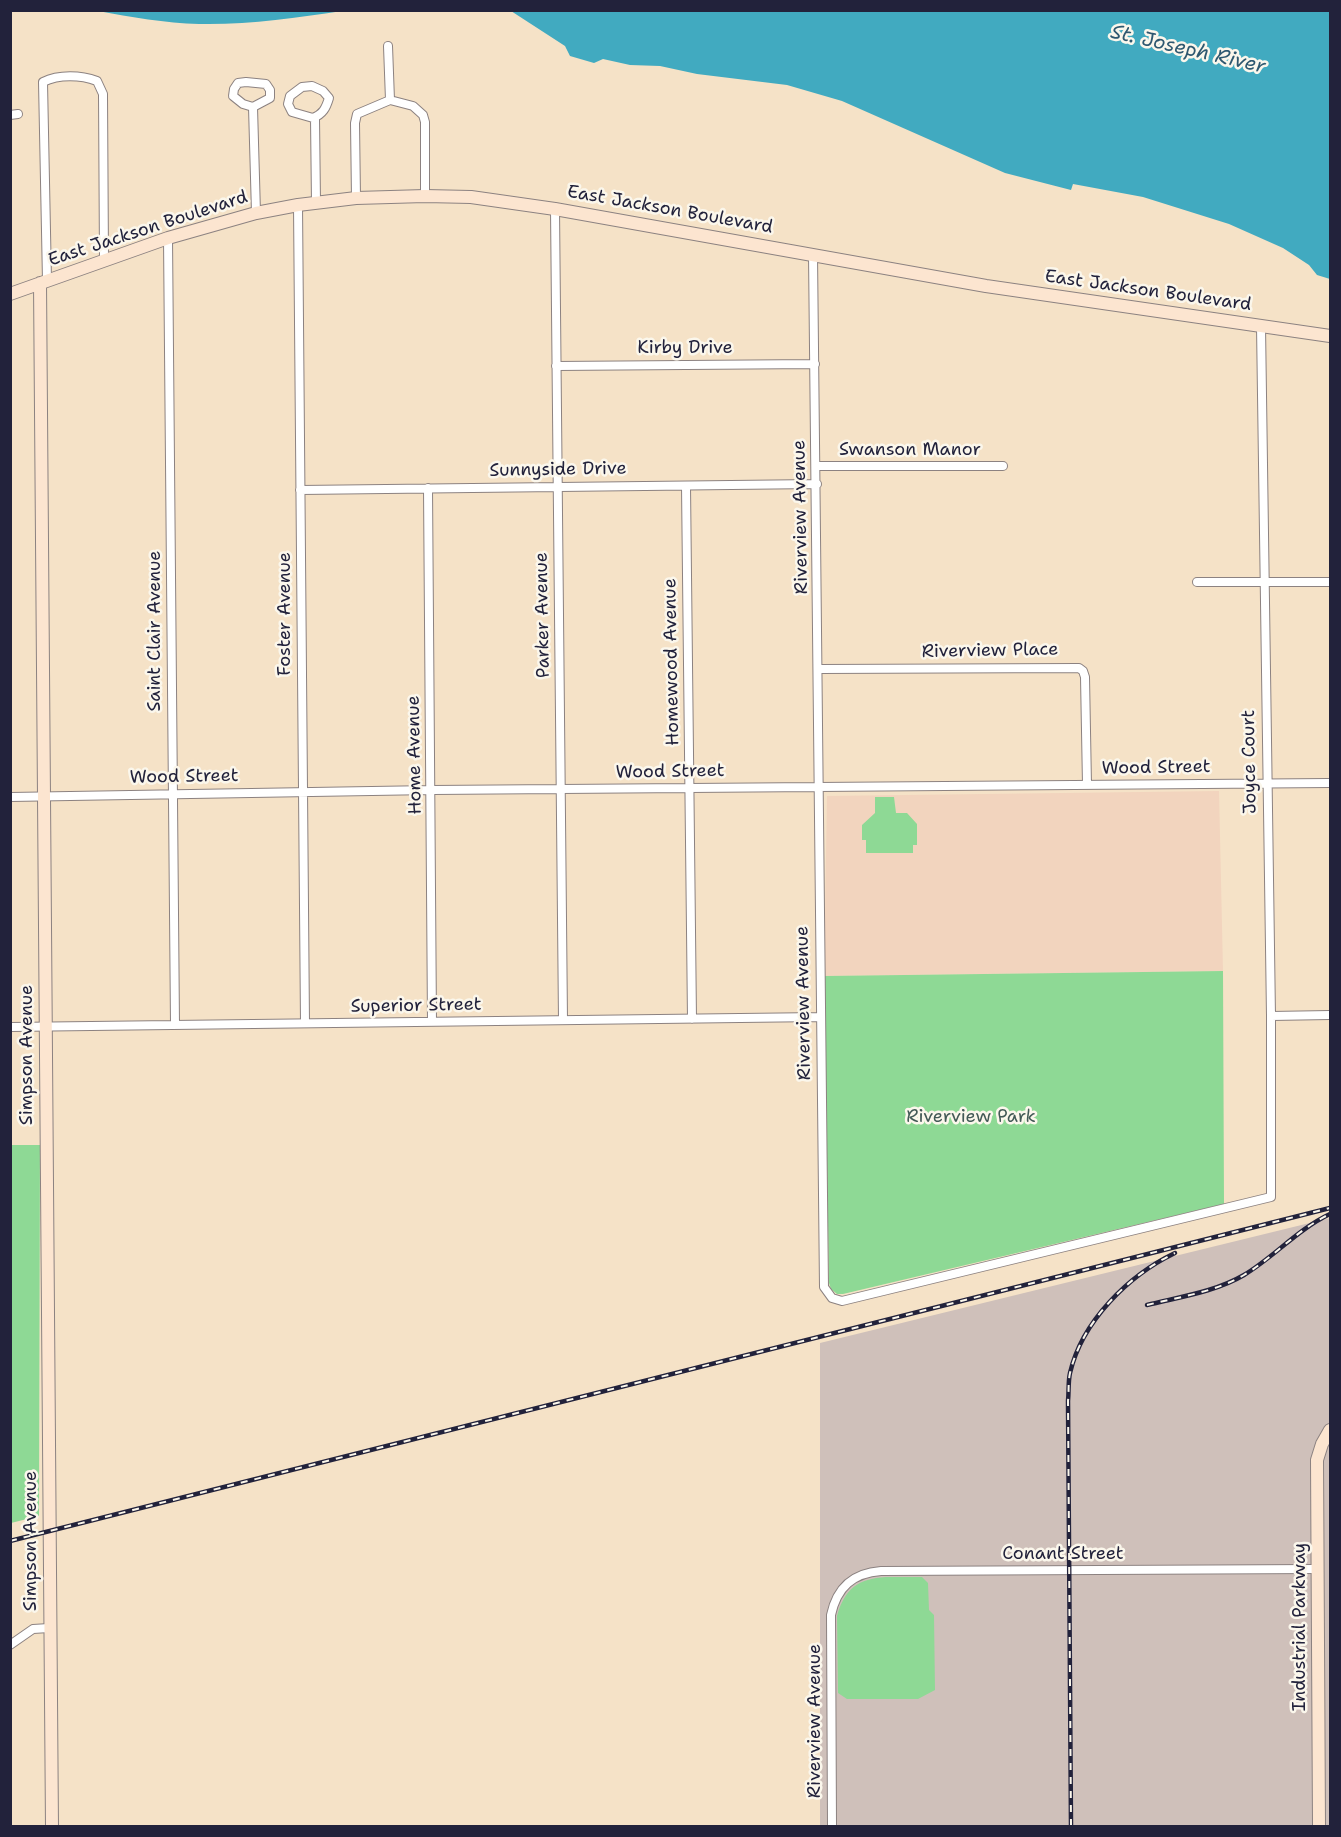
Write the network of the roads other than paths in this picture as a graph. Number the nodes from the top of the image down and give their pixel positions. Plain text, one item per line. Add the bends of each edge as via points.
1 (388, 46) dead end
2 (390, 100) junction
3 (254, 107) dead end
4 (315, 118) junction
5 (425, 195) junction
6 (356, 198) junction
7 (316, 203) junction
8 (298, 205) junction
9 (555, 208) junction
10 (256, 213) junction
11 (168, 238) junction
12 (813, 254) junction
13 (104, 260) junction
14 (43, 282) junction
15 (10, 294) edge
16 (1261, 326) junction
17 (1330, 336) edge
18 (815, 364) junction
19 (556, 366) junction
20 (817, 466) junction
21 (1004, 466) dead end
22 (817, 484) junction
23 (686, 486) junction
24 (557, 487) junction
25 (428, 488) junction
26 (300, 490) junction
27 (1197, 582) dead end
28 (1264, 582) junction
29 (1330, 582) edge
30 (819, 669) junction
31 (1267, 783) junction
32 (1330, 783) edge
33 (1087, 785) junction
34 (818, 787) junction
35 (690, 788) junction
36 (561, 789) junction
37 (432, 790) junction
38 (302, 792) junction
39 (173, 794) junction
40 (10, 797) edge
41 (44, 797) junction
42 (1330, 1015) edge
43 (1271, 1016) junction
44 (821, 1017) junction
45 (692, 1019) junction
46 (563, 1020) junction
47 (432, 1022) junction
48 (305, 1023) junction
49 (175, 1024) junction
50 (45, 1026) junction
51 (10, 1027) edge
52 (1271, 1197) joint
53 (1330, 1430) edge
54 (1318, 1569) junction
55 (831, 1614) joint
56 (50, 1628) junction
57 (10, 1645) edge
58 (52, 1827) edge
59 (832, 1827) edge
60 (1318, 1827) edge

1 - 2 street
2 - 5 street via 413,106 423,115
2 - 6 street via 357,114
3 - 10 street
4 - 4 street via 327,107 329,98 312,86 296,89 288,104 292,112
4 - 7 street
5 - 6 street, East Jackson Boulevard
5 - 9 street, East Jackson Boulevard
6 - 7 street, East Jackson Boulevard
7 - 8 street, East Jackson Boulevard
8 - 10 street, East Jackson Boulevard
8 - 26 street, Foster Avenue
9 - 12 street, East Jackson Boulevard
9 - 19 street, Parker Avenue
10 - 11 street, East Jackson Boulevard
11 - 13 street, East Jackson Boulevard
11 - 39 street, Saint Clair Avenue
12 - 16 street, East Jackson Boulevard via 986,286
12 - 18 street, Riverview Avenue
13 - 14 street, East Jackson Boulevard
13 - 14 street via 102,94 98,81 87,77 53,77 43,82
14 - 15 street, East Jackson Boulevard
14 - 41 street, Simpson Avenue
16 - 17 street, East Jackson Boulevard
16 - 28 street, Joyce Court
18 - 19 street, Kirby Drive
18 - 20 street, Riverview Avenue
19 - 24 street, Parker Avenue
20 - 21 street, Swanson Manor
20 - 22 street, Riverview Avenue
22 - 23 street, Sunnyside Drive
22 - 30 street, Riverview Avenue
23 - 24 street, Sunnyside Drive
23 - 35 street, Homewood Avenue
24 - 25 street, Sunnyside Drive
24 - 36 street, Parker Avenue
25 - 26 street, Sunnyside Drive
25 - 37 street, Home Avenue
26 - 38 street, Foster Avenue
27 - 28 street
28 - 29 street
28 - 31 street, Joyce Court
30 - 33 street, Riverview Place via 1079,668 1085,677
30 - 34 street, Riverview Avenue
31 - 32 street, Wood Street
31 - 33 street, Wood Street
31 - 43 street, Joyce Court
33 - 34 street, Wood Street
34 - 35 street, Wood Street
34 - 44 street, Riverview Avenue
35 - 36 street, Wood Street
35 - 45 street, Homewood Avenue
36 - 37 street, Wood Street
36 - 46 street, Parker Avenue
37 - 38 street, Wood Street
37 - 47 street, Home Avenue
38 - 39 street, Wood Street
38 - 48 street, Foster Avenue
39 - 41 street, Wood Street
39 - 49 street, Saint Clair Avenue
40 - 41 street, Wood Street
41 - 50 street, Simpson Avenue
42 - 43 street
43 - 52 street, Joyce Court
44 - 45 street, Superior Street
44 - 52 street, Riverview Avenue via 825,1287 832,1298 842,1300
45 - 46 street, Superior Street
46 - 47 street, Superior Street
47 - 48 street, Superior Street
48 - 49 street, Superior Street
49 - 50 street, Superior Street
50 - 51 street, Superior Street
50 - 56 street, Simpson Avenue
53 - 54 street, Industrial Parkway via 1317,1460
54 - 55 street, Conant Street via 866,1572 845,1586
54 - 60 street, Industrial Parkway
55 - 59 street, Riverview Avenue
56 - 57 street via 33,1629
56 - 58 street, Simpson Avenue

